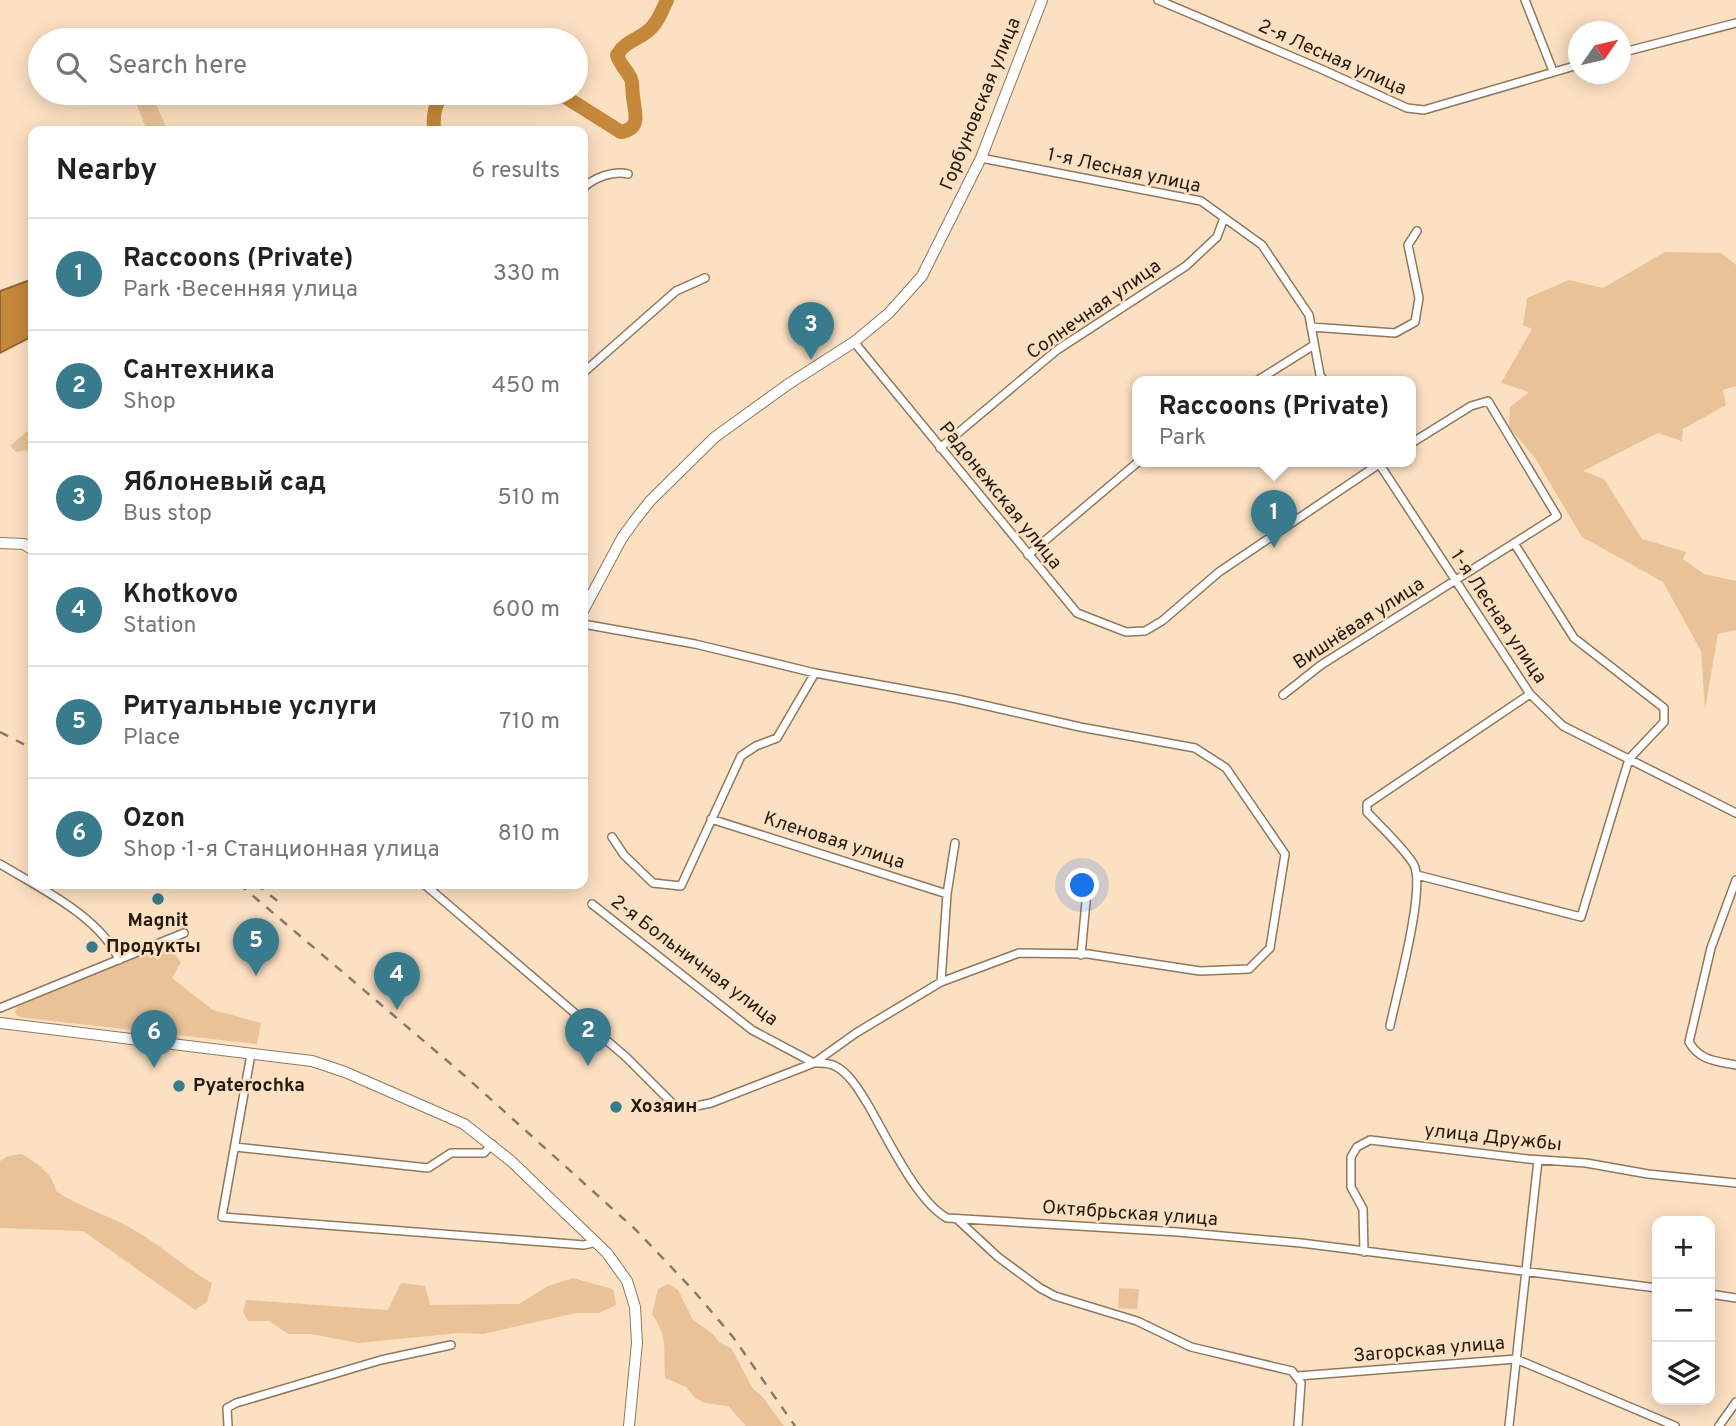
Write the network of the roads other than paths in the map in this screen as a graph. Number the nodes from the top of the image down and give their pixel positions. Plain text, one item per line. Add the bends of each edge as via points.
1 (1042, 0) edge
2 (1158, 0) edge
3 (1525, 0) edge
4 (1736, 23) edge
5 (1631, 51) edge
6 (1568, 67) edge
7 (1553, 71) junction
8 (981, 158) junction
9 (628, 174) dead end
10 (588, 183) edge
11 (1224, 218) junction
12 (1417, 231) dead end
13 (705, 278) dead end
14 (1311, 327) junction
15 (855, 342) junction
16 (1314, 345) junction
17 (588, 369) edge
18 (1265, 376) edge
19 (1321, 376) edge
20 (1416, 440) edge
21 (940, 448) junction
22 (1132, 467) edge
23 (1374, 467) edge
24 (1383, 467) edge
25 (0, 542) edge
26 (1514, 543) junction
27 (28, 547) edge
28 (1028, 555) junction
29 (1454, 581) junction
30 (588, 602) edge
31 (588, 625) edge
32 (815, 673) junction
33 (1530, 694) junction
34 (1283, 695) dead end
35 (1629, 759) junction
36 (1736, 813) edge
37 (711, 819) junction
38 (612, 837) dead end
39 (955, 843) dead end
40 (0, 864) edge
41 (1417, 875) junction
42 (1088, 880) dead end
43 (1736, 880) edge
44 (28, 881) edge
45 (42, 889) edge
46 (430, 889) edge
47 (947, 894) junction
48 (592, 904) dead end
49 (184, 933) dead end
50 (1081, 955) junction
51 (119, 960) junction
52 (941, 982) junction
53 (13, 1003) junction
54 (0, 1008) edge
55 (4, 1023) edge
56 (1390, 1026) dead end
57 (251, 1054) junction
58 (814, 1063) junction
59 (1736, 1065) edge
60 (492, 1144) junction
61 (235, 1147) junction
62 (1538, 1160) junction
63 (1736, 1183) edge
64 (957, 1219) junction
65 (597, 1242) junction
66 (1364, 1252) junction
67 (1526, 1272) junction
68 (1652, 1287) edge
69 (1715, 1295) edge
70 (1736, 1298) edge
71 (451, 1345) dead end
72 (1516, 1359) junction
73 (1298, 1376) junction
74 (1736, 1402) edge
75 (228, 1426) edge
76 (629, 1426) edge
77 (1298, 1426) edge
78 (1509, 1426) edge
79 (1675, 1426) edge
80 (1718, 1426) edge

1 - 8 main road, Горбуновская улица
2 - 7 street, 2-я Лесная улица via 1407,108 1424,110
3 - 7 street
4 - 5 street
6 - 7 street, 2-я Лесная улица
8 - 11 street, 1-я Лесная улица via 1200,201
8 - 15 main road, Горбуновская улица via 922,276
9 - 10 street via 619,172
11 - 14 street, 1-я Лесная улица via 1262,245 1309,315
11 - 21 street, Солнечная улица via 1217,237 1186,265 1057,350
12 - 14 street via 1408,244 1419,298 1415,322 1395,333
13 - 17 street via 676,291
14 - 16 street, 1-я Лесная улица
15 - 21 street, Радонежская улица
15 - 30 main road, Горбуновская улица via 777,392 696,455 635,520
16 - 18 street
16 - 19 street, 1-я Лесная улица
20 - 26 street, Вишнёвая улица via 1471,406 1488,401 1557,516
21 - 28 street, Радонежская улица
22 - 28 street
23 - 28 street, Радонежская улица via 1219,572 1145,631 1126,632 1077,613
24 - 29 street, 1-я Лесная улица
25 - 27 main road
26 - 29 street, Вишнёвая улица
26 - 35 street via 1574,638 1664,708 1664,722
29 - 33 street, 1-я Лесная улица
29 - 34 street, Вишнёвая улица via 1321,665
31 - 32 street
32 - 37 street via 777,738 741,756
32 - 50 street via 1195,748 1226,768 1285,853 1270,948 1249,969 1200,971
33 - 35 street, 1-я Лесная улица via 1563,726
33 - 41 street via 1367,804 1367,812 1413,864
35 - 36 street, 1-я Лесная улица
35 - 41 street via 1581,917
37 - 38 street via 681,886 653,883
37 - 47 street, Кленовая улица
39 - 47 street
40 - 44 street
41 - 56 street via 1416,901
42 - 50 street
43 - 59 street via 1712,948 1689,1042 1696,1053
45 - 51 street via 76,909
46 - 58 street via 626,1057 674,1105 686,1108 718,1101
47 - 52 street
48 - 58 street, 2-я Больничная улица via 752,1030
49 - 51 street
50 - 52 street via 1019,953
51 - 53 street
52 - 58 street
53 - 54 street
53 - 55 street via 6,1008
55 - 57 main road
57 - 60 main road via 328,1065 454,1118
57 - 61 street
58 - 64 street, Октябрьская улица via 836,1066 849,1078 920,1193 938,1213
60 - 61 street via 484,1153 451,1153 428,1168
60 - 65 main road
61 - 65 street via 222,1217 584,1245
62 - 63 street, улица Дружбы
62 - 66 street, улица Дружбы via 1370,1140 1351,1157 1352,1191 1363,1209
62 - 67 street
64 - 66 street, Октябрьская улица via 1178,1232
64 - 73 street, Загорская улица via 998,1257 1055,1296 1137,1321 1191,1347
65 - 76 main road via 627,1281 635,1307 637,1343
66 - 67 street, Октябрьская улица
67 - 68 street, Октябрьская улица
67 - 72 street
69 - 70 street
71 - 75 street via 381,1360 236,1403 227,1408
72 - 73 street, Загорская улица
72 - 78 street
72 - 79 street, Загорская улица
73 - 77 street
74 - 80 street

